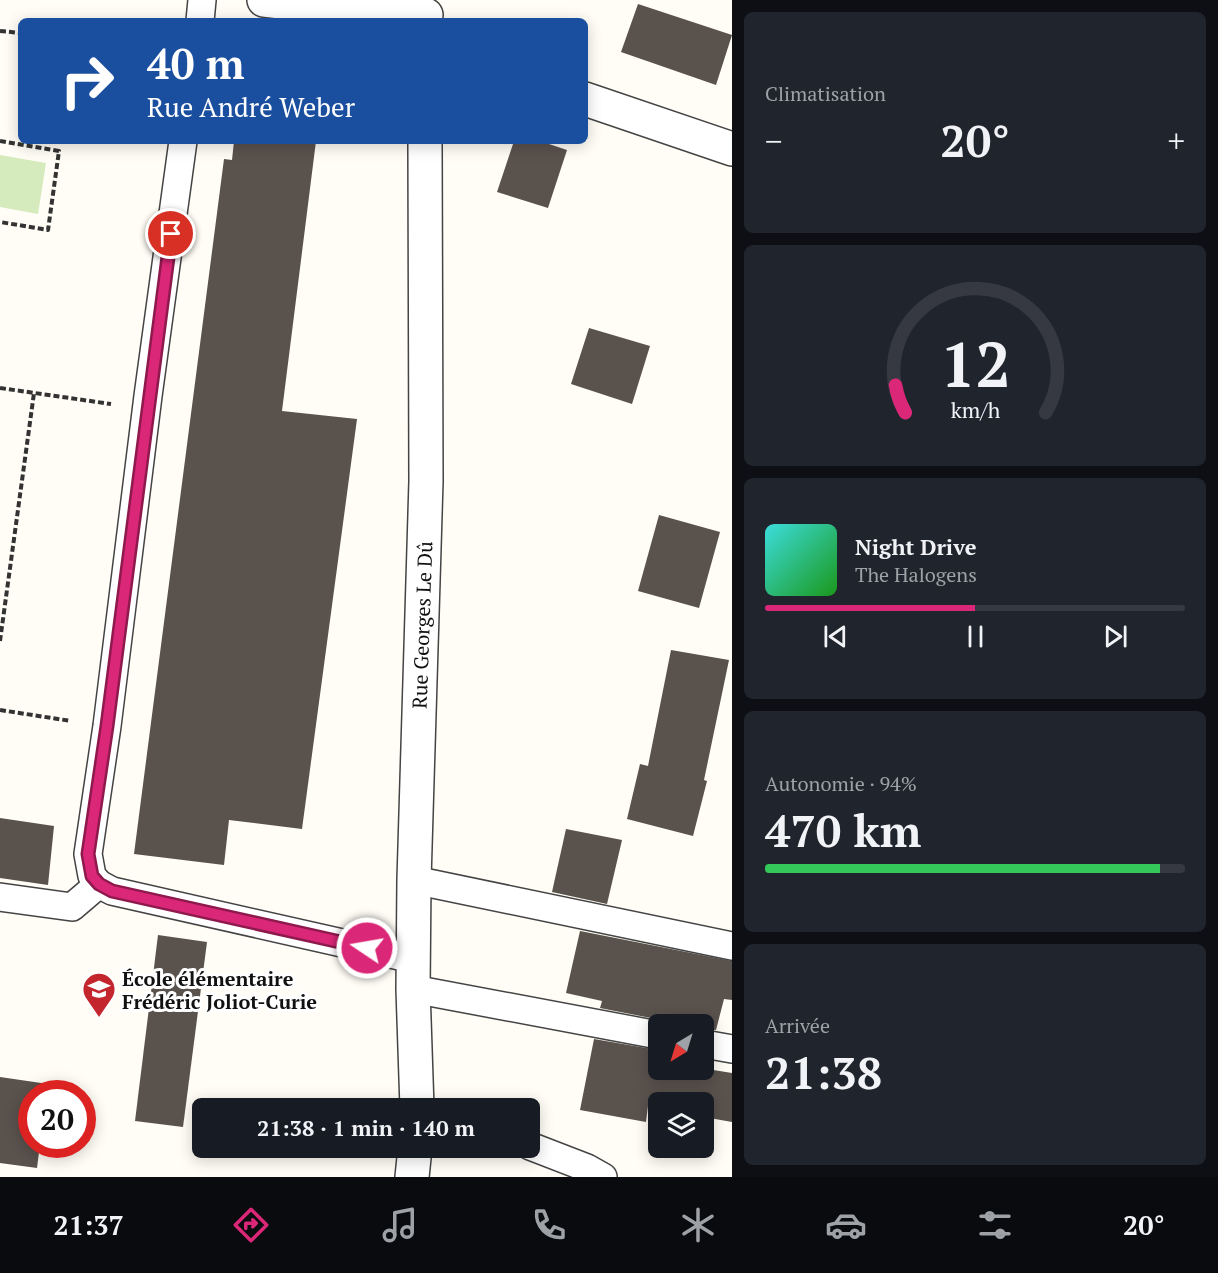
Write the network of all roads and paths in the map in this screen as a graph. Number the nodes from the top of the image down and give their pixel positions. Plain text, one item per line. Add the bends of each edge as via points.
1 (202, 0) edge
2 (264, 0) edge
3 (426, 12) edge
4 (200, 18) edge
5 (0, 31) edge
6 (18, 33) edge
7 (588, 100) edge
8 (0, 141) edge
9 (183, 144) edge
10 (425, 144) edge
11 (732, 149) edge
12 (0, 222) edge
13 (0, 388) edge
14 (34, 393) junction
15 (148, 396) junction
16 (0, 641) edge
17 (0, 710) edge
18 (107, 726) junction
19 (414, 880) junction
20 (99, 884) junction
21 (0, 897) edge
22 (732, 946) edge
23 (413, 974) junction
24 (648, 1033) edge
25 (714, 1046) edge
26 (732, 1049) edge
27 (417, 1098) edge
28 (540, 1150) edge
29 (414, 1158) edge
30 (412, 1177) edge
31 (603, 1177) edge

1 - 4 lane
2 - 3 street via 376,13
5 - 6 path
7 - 11 street
8 - 12 path via 59,151 48,230
9 - 15 lane
10 - 19 street, Rue Georges Le Dû via 426,481
13 - 14 path
14 - 15 path via 123,405
14 - 16 path
15 - 18 lane
17 - 18 path
18 - 20 lane via 88,854 92,876
19 - 22 lane
19 - 23 street, Rue Georges Le Dû
20 - 21 lane via 72,906
20 - 23 lane via 112,891
23 - 24 lane
23 - 27 street, Rue Georges Le Dû
25 - 26 lane
28 - 31 lane
29 - 30 street

